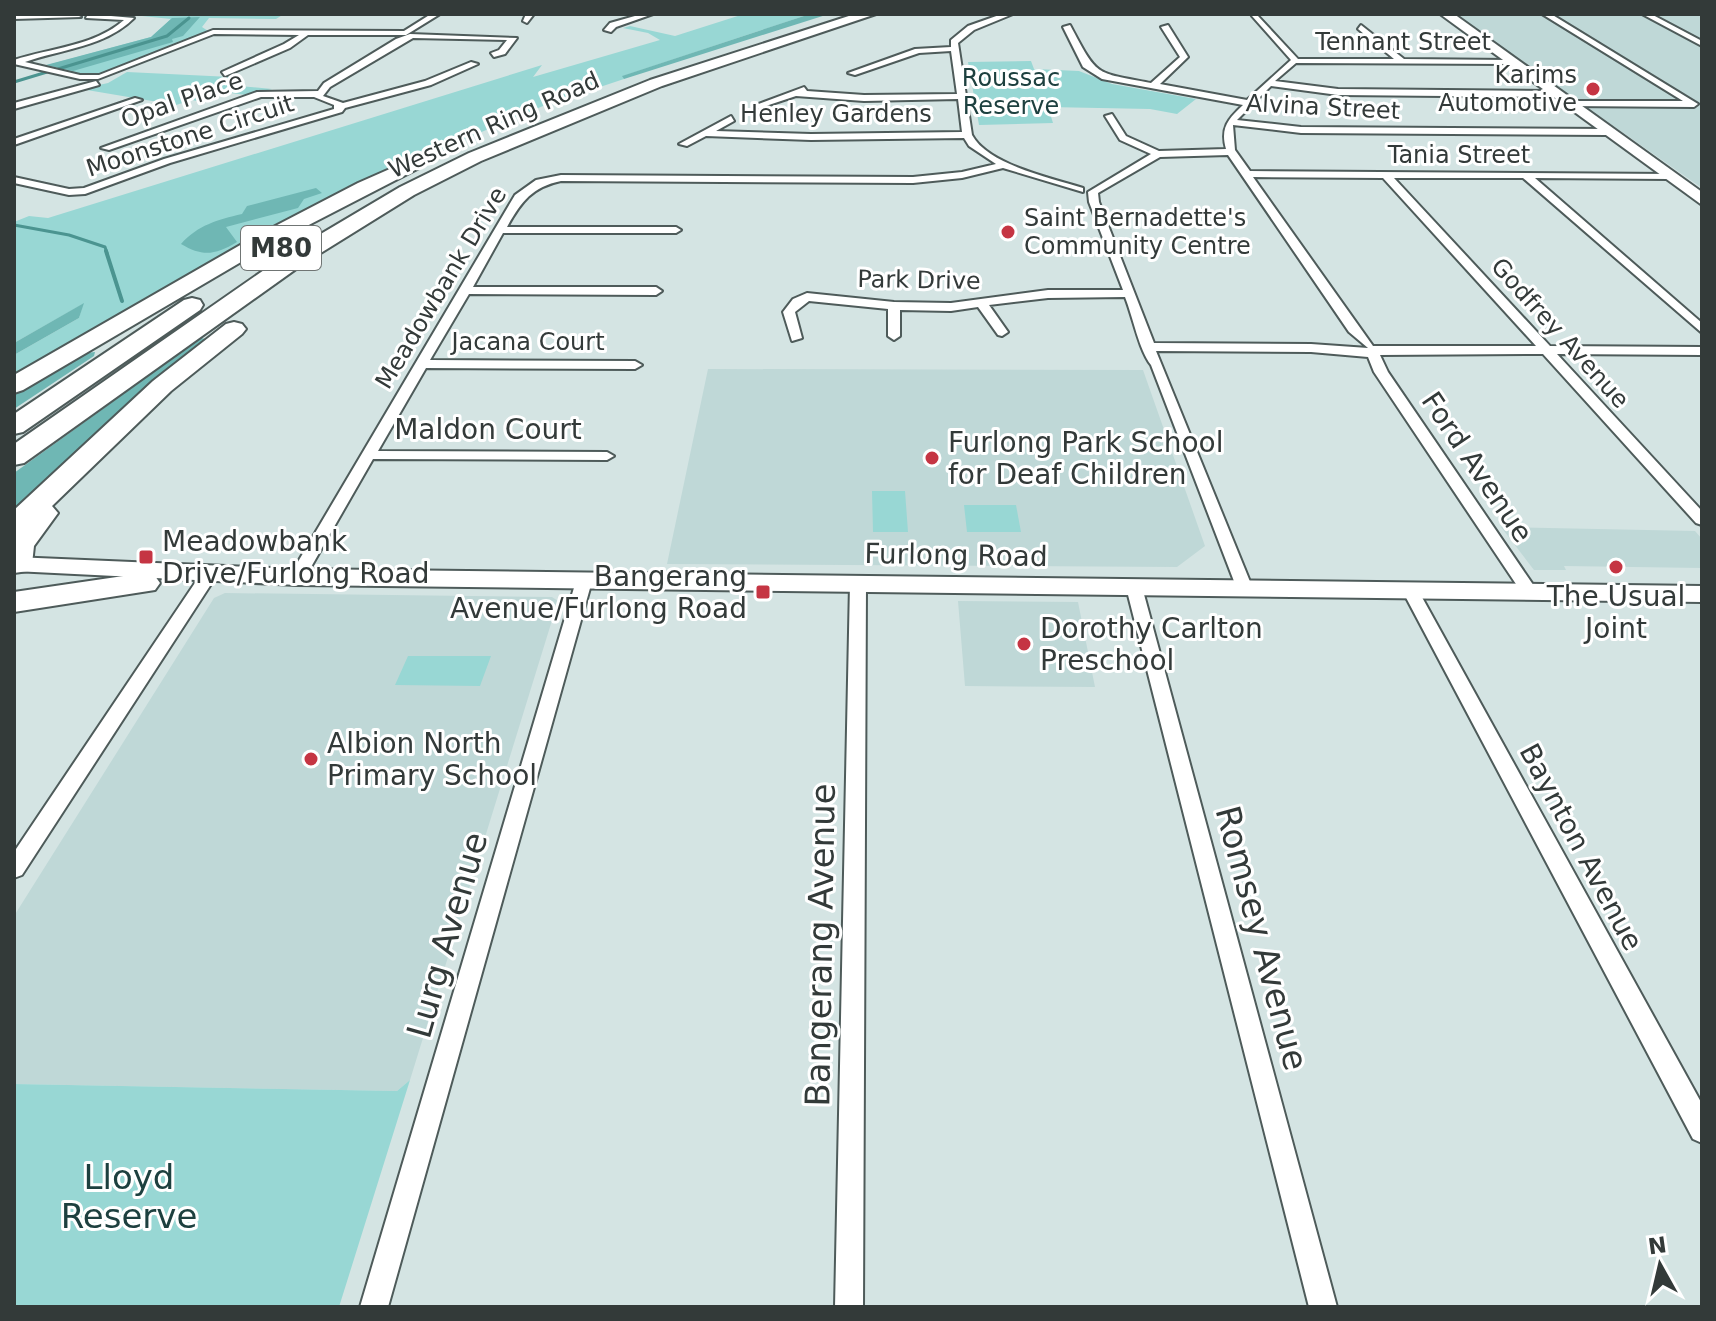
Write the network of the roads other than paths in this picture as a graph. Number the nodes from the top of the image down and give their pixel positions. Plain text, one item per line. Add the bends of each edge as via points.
1 (436, 14) edge
2 (649, 14) edge
3 (842, 14) edge
4 (869, 14) edge
5 (1009, 14) edge
6 (1438, 14) edge
7 (1446, 14) edge
8 (1546, 14) edge
9 (1646, 14) edge
10 (81, 16) edge
11 (14, 17) edge
12 (1255, 18) dead end
13 (1067, 27) dead end
14 (1165, 27) dead end
15 (1361, 27) dead end
16 (1464, 29) junction
17 (597, 30) dead end
18 (306, 33) junction
19 (408, 35) junction
20 (1702, 44) edge
21 (954, 49) junction
22 (492, 56) dead end
23 (1296, 61) junction
24 (1401, 61) junction
25 (15, 62) edge
26 (1510, 62) junction
27 (486, 66) dead end
28 (852, 73) dead end
29 (224, 74) dead end
30 (96, 79) junction
31 (1268, 83) junction
32 (822, 84) dead end
33 (1152, 87) junction
34 (795, 93) junction
35 (319, 94) junction
36 (1554, 94) junction
37 (960, 96) junction
38 (152, 100) dead end
39 (1248, 103) junction
40 (566, 104) junction
41 (1569, 104) junction
42 (1697, 104) edge
43 (14, 106) edge
44 (757, 106) dead end
45 (336, 107) junction
46 (1109, 116) dead end
47 (731, 119) dead end
48 (1230, 122) junction
49 (1607, 132) junction
50 (705, 133) junction
51 (967, 135) junction
52 (14, 142) edge
53 (684, 144) dead end
54 (106, 147) dead end
55 (1158, 154) junction
56 (475, 157) junction
57 (1236, 157) junction
58 (1004, 165) junction
59 (1386, 175) junction
60 (1526, 176) junction
61 (1669, 176) junction
62 (1253, 178) junction
63 (14, 180) edge
64 (1089, 191) junction
65 (1702, 200) edge
66 (500, 230) junction
67 (676, 230) dead end
68 (464, 290) junction
69 (656, 291) dead end
70 (1130, 293) junction
71 (983, 305) junction
72 (894, 306) junction
73 (1702, 329) edge
74 (1002, 332) dead end
75 (894, 336) dead end
76 (796, 338) dead end
77 (1155, 346) junction
78 (1364, 348) junction
79 (1546, 350) junction
80 (1702, 351) edge
81 (422, 364) junction
82 (635, 365) dead end
83 (14, 385) edge
84 (124, 424) junction
85 (14, 426) edge
86 (368, 455) junction
87 (607, 456) dead end
88 (14, 457) edge
89 (1702, 520) edge
90 (14, 526) edge
91 (15, 564) edge
92 (209, 575) junction
93 (297, 577) junction
94 (584, 581) junction
95 (144, 583) junction
96 (858, 584) junction
97 (1134, 587) junction
98 (1245, 589) junction
99 (1410, 590) junction
100 (1530, 592) junction
101 (14, 593) edge
102 (1698, 598) edge
103 (14, 602) edge
104 (14, 869) edge
105 (1702, 1130) edge
106 (374, 1307) edge
107 (849, 1307) edge
108 (1323, 1307) edge

1 - 19 street, Moonstone Circuit
2 - 17 street via 619,23 611,31
3 - 40 highway, Western Ring Road / M80
4 - 56 highway, Western Ring Road / M80 via 656,83
5 - 21 street via 962,32
6 - 16 main road
7 - 16 main road
8 - 42 street
9 - 20 street
10 - 11 street
10 - 25 street via 130,18 104,36
12 - 23 street
13 - 33 street via 1091,70
14 - 33 street via 1184,57
15 - 24 street
16 - 26 main road
18 - 19 street
18 - 29 street
18 - 30 street via 213,32
19 - 22 street via 513,38
19 - 35 street, Moonstone Circuit
21 - 28 street via 918,51
21 - 37 street
23 - 24 street, Tennant Street
23 - 31 street
24 - 26 street, Tennant Street
25 - 30 street
26 - 36 main road
27 - 45 street via 469,64 428,83
30 - 43 street
31 - 36 street via 1338,92
31 - 39 street
32 - 34 street
33 - 39 street
34 - 37 street
34 - 44 street
35 - 45 street, Moonstone Circuit
35 - 54 street, Opal Place via 260,94
36 - 41 main road
37 - 51 street
38 - 52 street via 134,99
39 - 48 street
40 - 83 highway via 349,193
40 - 85 highway, Western Ring Road / M80 via 423,168 329,219
41 - 42 street
41 - 49 main road
45 - 63 street, Moonstone Circuit via 85,191
46 - 55 street via 1123,138
47 - 50 street, Henley Gardens
48 - 49 street, Alvina Street via 1320,130
48 - 57 street, Ford Avenue via 1226,138
49 - 61 main road
50 - 51 street, Henley Gardens
50 - 53 street, Henley Gardens
51 - 58 street via 978,150
55 - 57 street
55 - 64 street
56 - 84 highway via 314,267 162,386
56 - 88 highway, Western Ring Road / M80 via 369,212 295,259
57 - 62 street, Ford Avenue
58 - 64 street
58 - 66 street, Meadowbank Drive via 913,180 561,178 523,192
59 - 60 street, Tania Street
59 - 62 street, Tania Street
59 - 79 street, Godfrey Avenue
60 - 61 street, Tania Street
60 - 73 street
61 - 65 main road
62 - 78 street, Ford Avenue
64 - 70 street
66 - 67 street
66 - 68 street, Meadowbank Drive
68 - 69 street
68 - 81 street, Meadowbank Drive
70 - 71 street, Park Drive via 1048,294
70 - 77 street via 1143,336
71 - 72 street, Park Drive
71 - 74 street
72 - 75 street
72 - 76 street, Park Drive via 801,298 789,312
77 - 78 street
77 - 98 street via 1151,358
78 - 79 street
78 - 100 street, Ford Avenue
79 - 80 street
79 - 89 street, Godfrey Avenue
81 - 82 street, Jacana Court
81 - 86 street, Meadowbank Drive
84 - 90 highway
84 - 91 highway via 31,527
86 - 87 street, Maldon Court
86 - 93 street, Meadowbank Drive
91 - 92 street, Furlong Road
92 - 93 street, Furlong Road
92 - 95 street, Furlong Road
92 - 104 street
93 - 94 street, Furlong Road
94 - 96 street, Furlong Road
94 - 106 street, Lurg Avenue
95 - 101 street, Furlong Road
95 - 103 highway
96 - 97 street, Furlong Road
96 - 107 street, Bangerang Avenue
97 - 98 street, Furlong Road
97 - 108 street, Romsey Avenue
98 - 99 street, Furlong Road
99 - 100 street, Furlong Road
99 - 105 street, Baynton Avenue
100 - 102 street, Furlong Road

